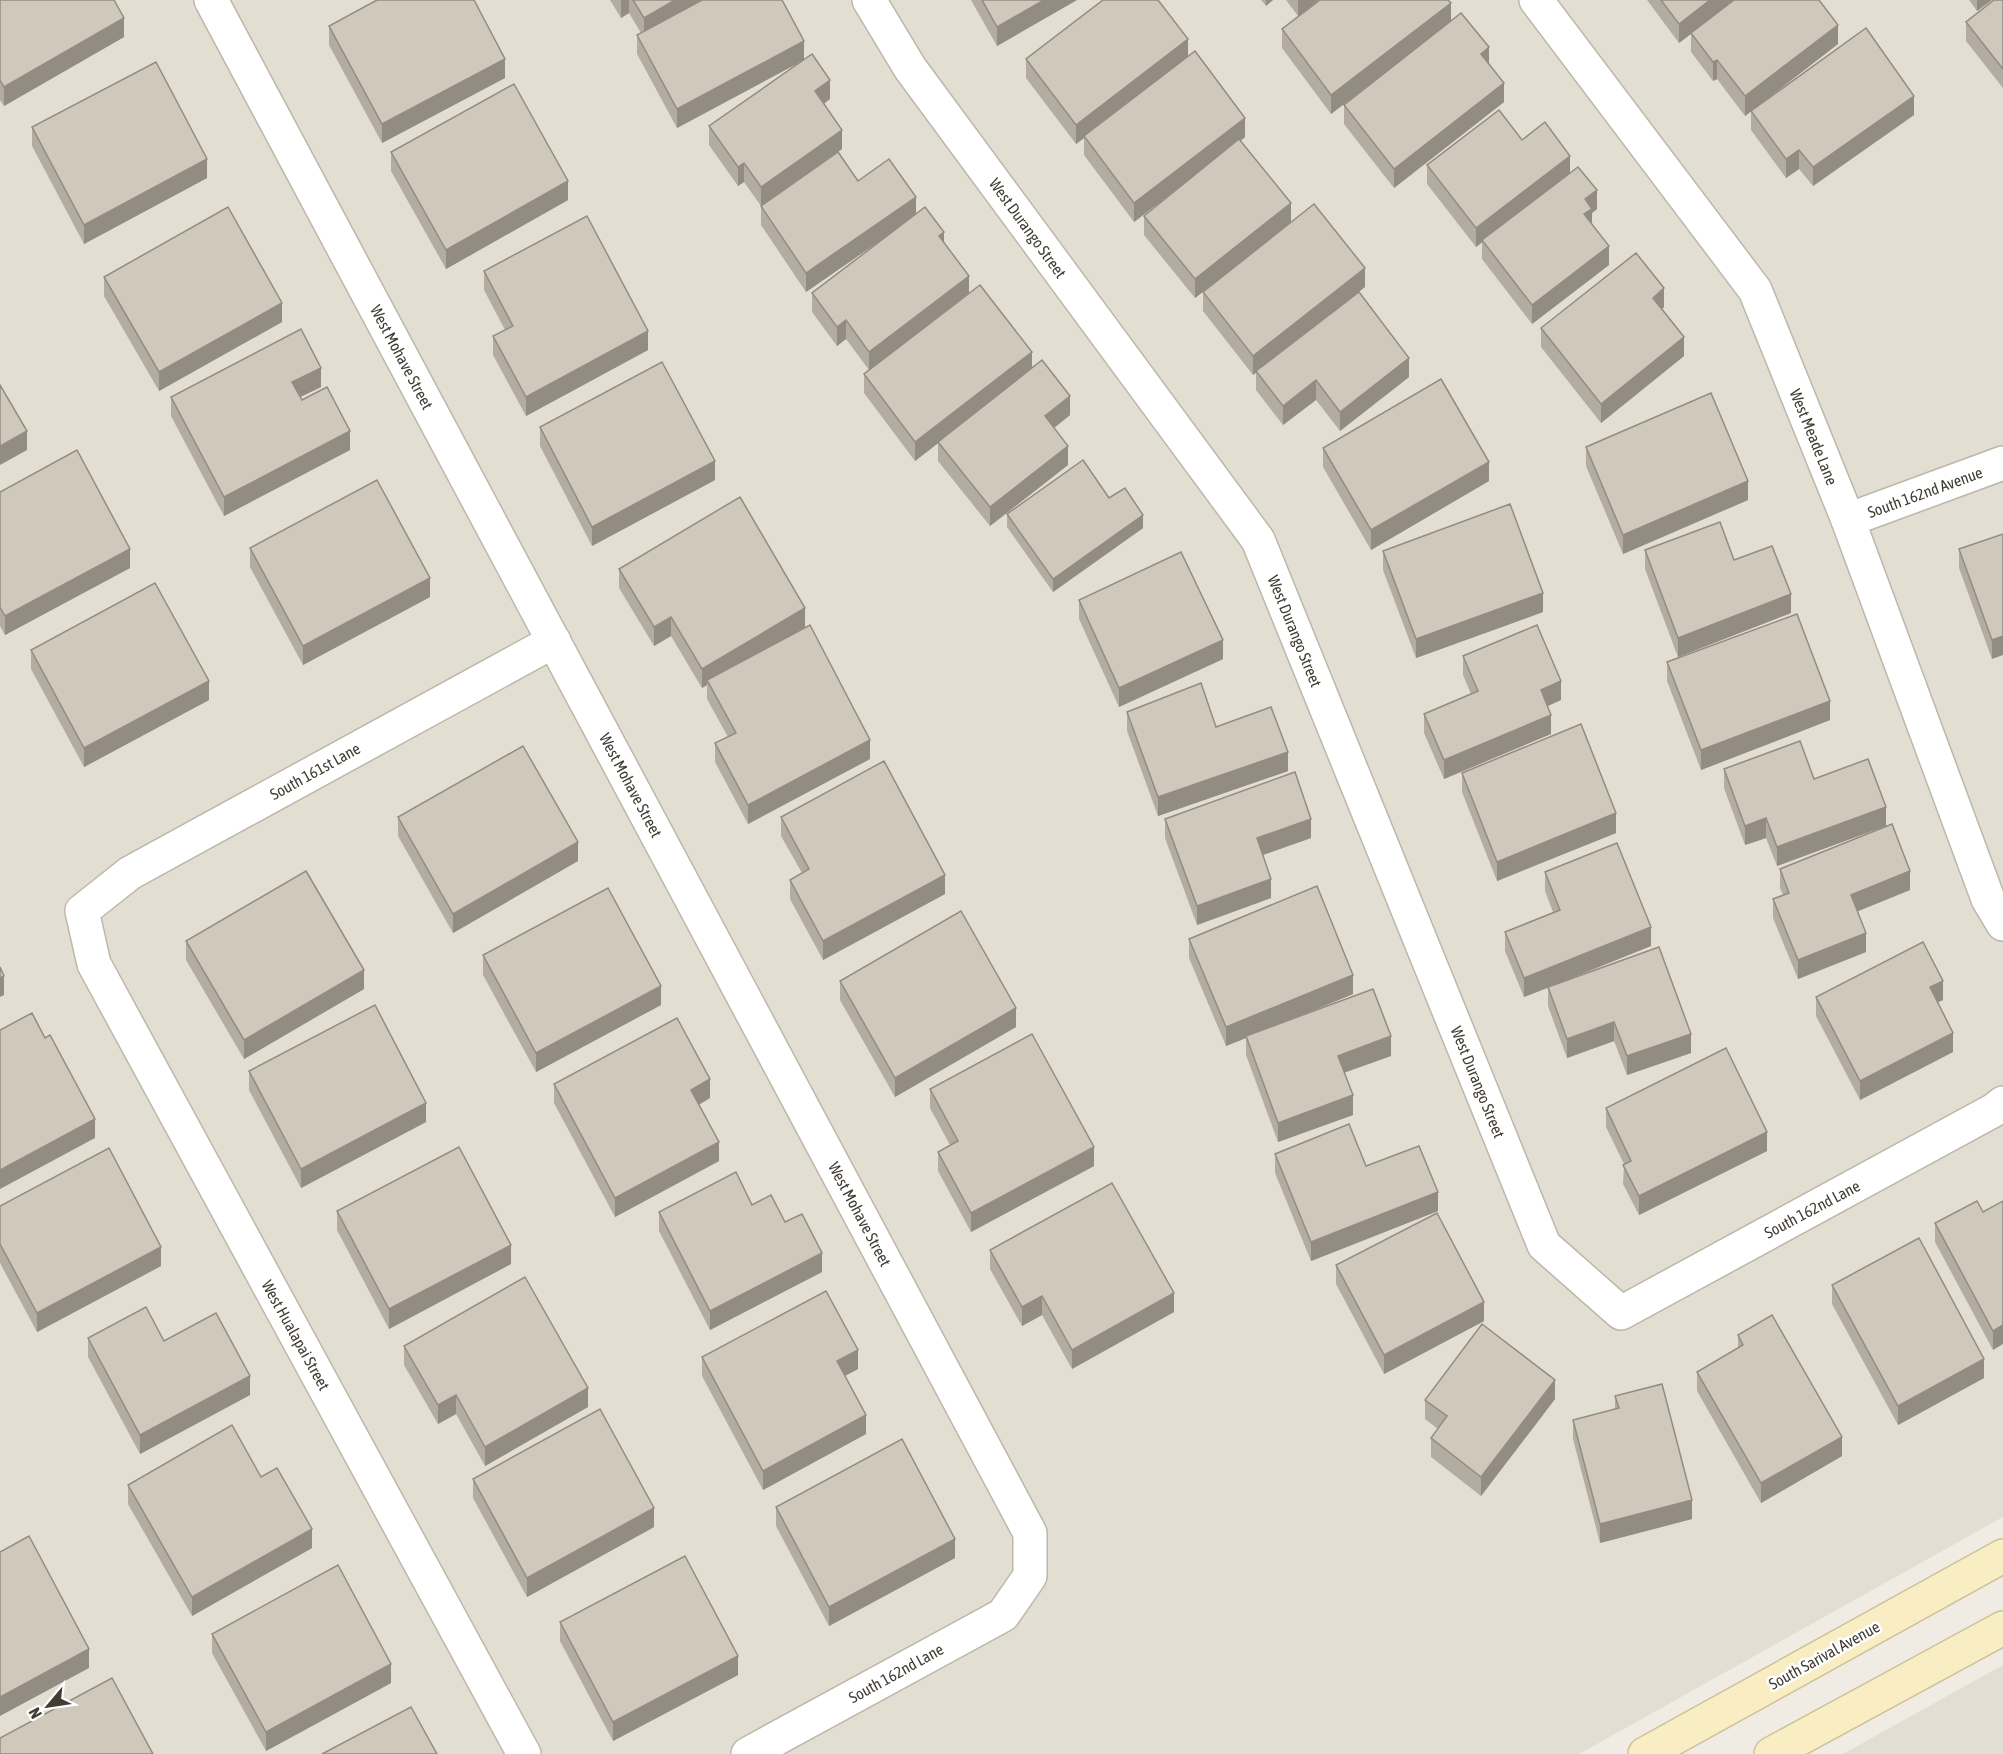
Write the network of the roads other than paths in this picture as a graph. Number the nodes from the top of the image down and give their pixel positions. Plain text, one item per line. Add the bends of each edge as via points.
1 (211, 0) edge
2 (869, 0) edge
3 (1536, 0) edge
4 (2003, 463) edge
5 (1848, 520) junction
6 (554, 641) junction
7 (82, 911) joint
8 (2003, 924) edge
9 (2003, 1103) edge
10 (1621, 1313) joint
11 (2003, 1556) edge
12 (1030, 1576) joint
13 (2003, 1628) edge
14 (524, 1754) edge
15 (748, 1754) edge
16 (1645, 1754) edge
17 (1771, 1754) edge

1 - 6 street, West Mohave Street
2 - 10 street, West Durango Street via 910,68 1258,540 1544,1245
3 - 5 street, West Meade Lane via 1755,291
4 - 5 street, South 162nd Avenue
5 - 8 street, West Meade Lane via 1988,899
6 - 7 street, South 161st Lane via 129,873
6 - 12 street, West Mohave Street via 1030,1533
7 - 14 street, West Hualapai Street via 94,964
9 - 10 street, South 162nd Lane
11 - 16 main road, South Sarival Avenue
12 - 15 street, South 162nd Lane via 1003,1615
13 - 17 main road

